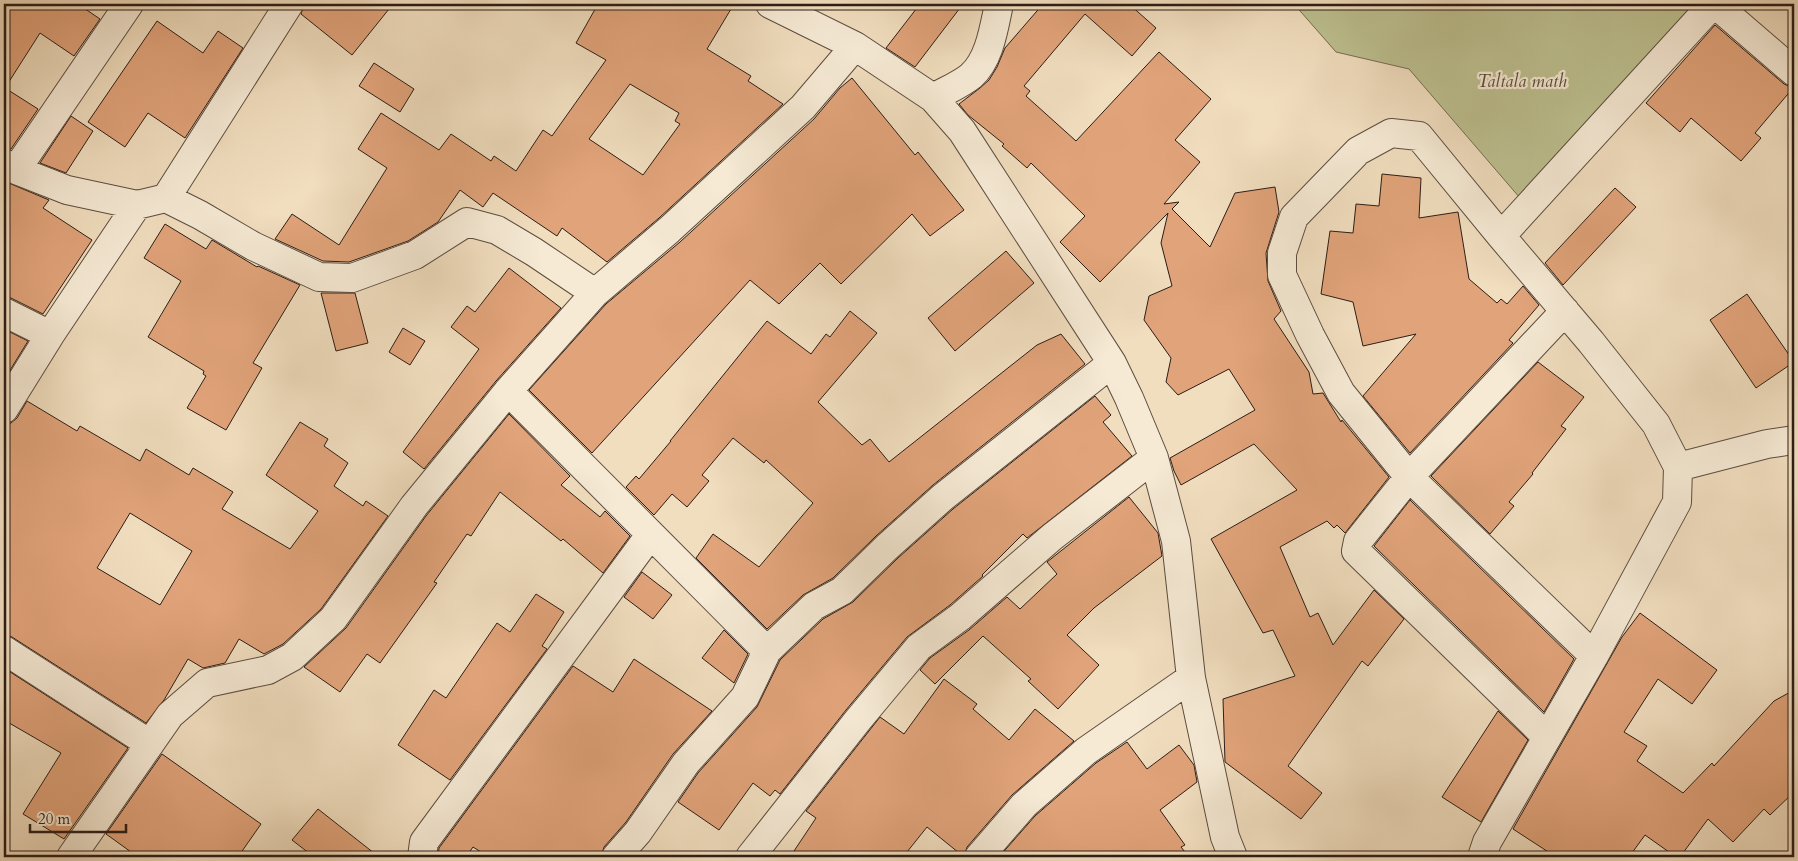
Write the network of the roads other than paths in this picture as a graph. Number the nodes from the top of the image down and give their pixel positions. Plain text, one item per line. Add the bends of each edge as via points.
1 (129, 4) edge
2 (289, 4) edge
3 (770, 4) edge
4 (999, 4) edge
5 (1714, 4) edge
6 (855, 46) junction
7 (1794, 72) edge
8 (933, 98) junction
9 (10, 167) edge
10 (166, 198) junction
11 (136, 205) junction
12 (1501, 236) junction
13 (595, 293) junction
14 (1564, 311) junction
15 (4, 312) edge
16 (50, 335) junction
17 (1112, 363) junction
18 (508, 391) junction
19 (4, 409) edge
20 (1794, 440) edge
21 (1154, 458) junction
22 (1678, 467) junction
23 (1409, 477) junction
24 (650, 535) junction
25 (4, 650) edge
26 (767, 651) junction
27 (1594, 656) junction
28 (1191, 678) junction
29 (1547, 737) junction
30 (150, 744) junction
31 (71, 857) edge
32 (422, 857) edge
33 (616, 857) edge
34 (750, 857) edge
35 (979, 857) edge
36 (1233, 857) edge
37 (1482, 857) edge

1 - 9 street
2 - 10 street
3 - 6 street
4 - 8 street via 983,59 971,76
5 - 7 street
5 - 12 street
6 - 8 street
6 - 13 street via 803,107
8 - 17 street via 962,132
9 - 11 street via 67,190
10 - 11 street
10 - 13 street via 253,246 319,277 352,278 415,255 467,222 496,230
11 - 16 street
12 - 14 street
12 - 23 street via 1419,136 1391,133 1358,151 1294,217 1282,253 1282,274 1341,392
13 - 18 street
14 - 22 street via 1656,424
14 - 23 street
15 - 16 street
16 - 19 street
17 - 21 street
17 - 26 street via 943,498 842,591 814,606
18 - 24 street
18 - 30 street via 414,506 333,619 292,657 268,670 207,684 170,715
20 - 22 street
21 - 28 street via 1176,542
21 - 34 street via 1052,537 919,648
22 - 27 street via 1677,502
23 - 27 street
23 - 29 street via 1358,541 1356,551
24 - 26 street
24 - 32 street via 424,842
25 - 30 street
26 - 33 street via 745,697 686,763 638,832
27 - 29 street
28 - 35 street via 1086,751 1024,805
28 - 36 street via 1225,836
29 - 37 street via 1487,842
30 - 31 street

